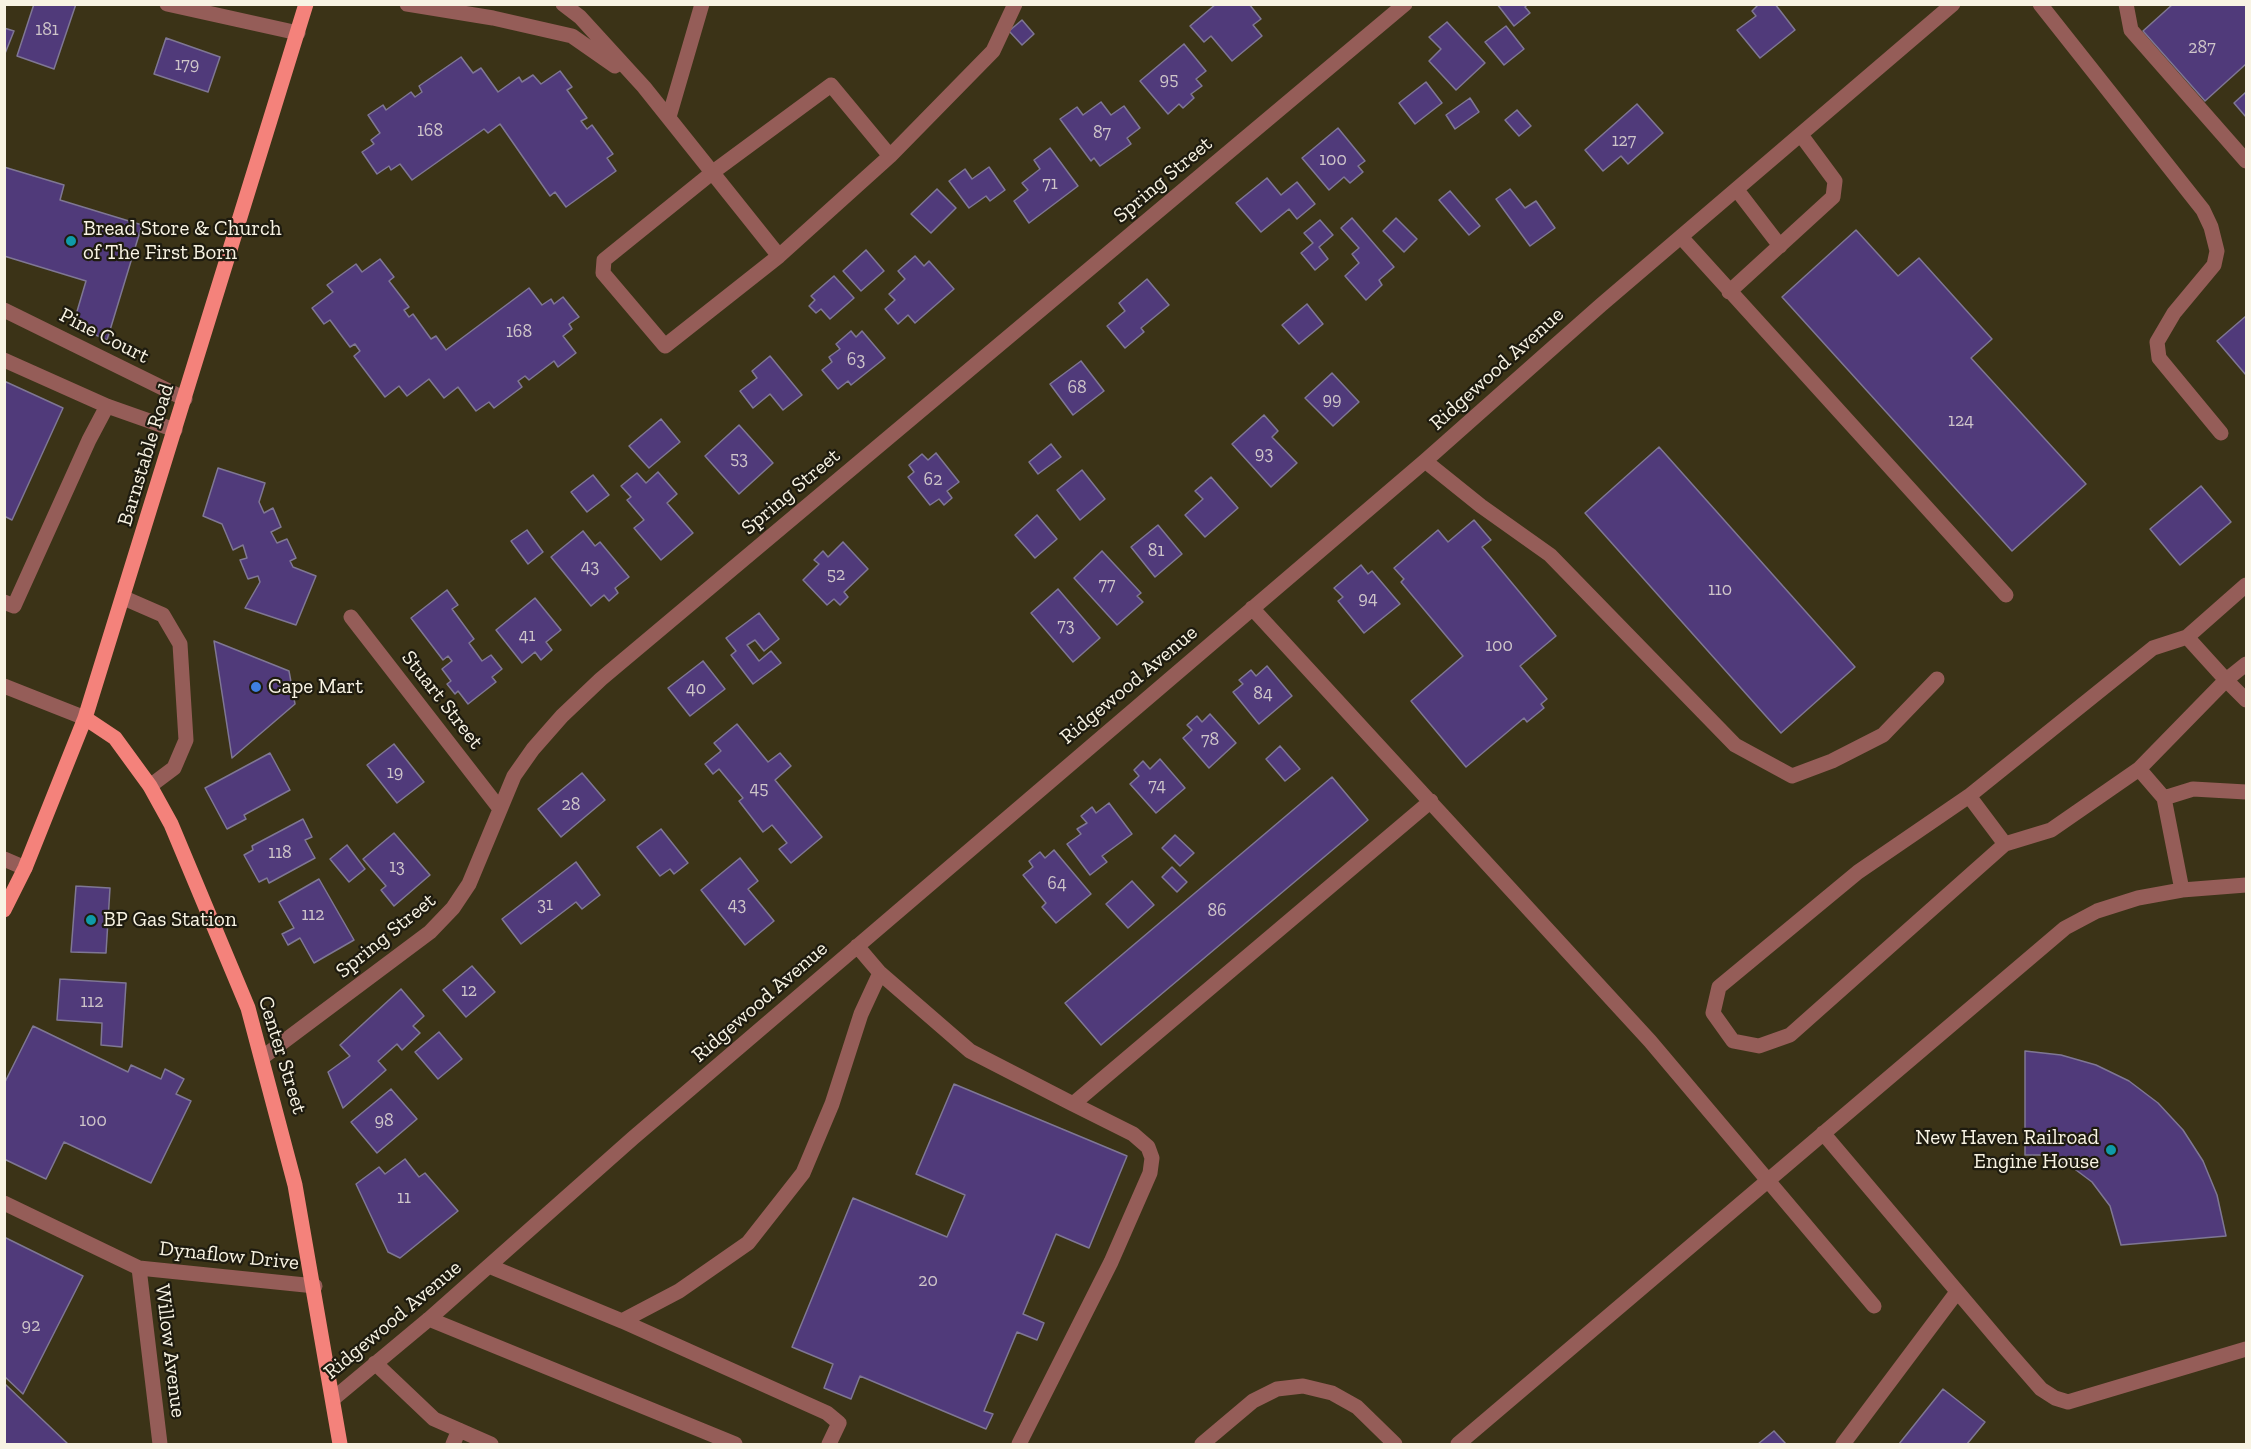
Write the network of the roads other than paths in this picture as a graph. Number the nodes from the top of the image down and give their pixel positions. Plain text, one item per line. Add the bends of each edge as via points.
1 (167, 4) edge
2 (306, 4) edge
3 (407, 4) edge
4 (563, 4) edge
5 (702, 4) edge
6 (1015, 4) edge
7 (1405, 4) edge
8 (1953, 4) edge
9 (2040, 4) edge
10 (2126, 4) edge
11 (298, 33) junction
12 (644, 87) junction
13 (669, 117) junction
14 (1802, 135) junction
15 (890, 156) junction
16 (2247, 161) edge
17 (713, 172) junction
18 (1737, 190) junction
19 (1681, 237) junction
20 (1780, 246) junction
21 (779, 256) junction
22 (1729, 292) junction
23 (4, 310) edge
24 (4, 360) edge
25 (185, 399) junction
26 (107, 406) junction
27 (175, 430) junction
28 (2221, 434) dead end
29 (1425, 461) junction
30 (2246, 587) edge
31 (2006, 595) dead end
32 (124, 598) junction
33 (4, 602) edge
34 (1252, 608) junction
35 (351, 617) dead end
36 (2187, 638) junction
37 (2247, 664) edge
38 (1937, 679) dead end
39 (2226, 680) junction
40 (4, 686) edge
41 (2247, 700) edge
42 (85, 718) junction
43 (2139, 769) junction
44 (150, 786) junction
45 (2247, 792) edge
46 (1969, 796) junction
47 (2164, 798) junction
48 (1431, 801) junction
49 (500, 809) junction
50 (2005, 844) junction
51 (4, 859) edge
52 (25, 868) junction
53 (2247, 885) edge
54 (2182, 890) junction
55 (4, 910) edge
56 (857, 946) junction
57 (880, 974) junction
58 (263, 1057) junction
59 (1073, 1104) junction
60 (1823, 1133) junction
61 (1767, 1181) junction
62 (4, 1203) edge
63 (489, 1266) junction
64 (138, 1268) junction
65 (315, 1286) junction
66 (1957, 1293) junction
67 (1874, 1306) dead end
68 (429, 1320) junction
69 (622, 1321) junction
70 (2247, 1349) edge
71 (375, 1363) junction
72 (333, 1399) junction
73 (456, 1437) edge
74 (160, 1444) edge
75 (340, 1444) edge
76 (491, 1444) edge
77 (735, 1444) edge
78 (829, 1444) edge
79 (1018, 1444) edge
80 (1202, 1444) edge
81 (1395, 1444) edge
82 (1458, 1444) edge
83 (1843, 1444) edge

1 - 11 street
2 - 11 main road, Barnstable Road
3 - 12 street via 572,36
4 - 12 street via 580,17
5 - 13 street
6 - 15 street via 993,51
7 - 49 street, Spring Street via 601,680 533,748 514,776
8 - 14 street, Ridgewood Avenue
9 - 28 street via 2203,210 2211,227 2217,251 2214,265 2174,313 2157,342 2159,358
10 - 16 street via 2131,30
11 - 25 main road, Barnstable Road
12 - 13 street
13 - 17 street
14 - 18 street, Ridgewood Avenue
14 - 20 street via 1836,188 1824,207
15 - 17 street via 831,85
15 - 21 street
17 - 21 street
17 - 21 street via 604,260 603,273 664,346
18 - 19 street, Ridgewood Avenue
18 - 20 street
19 - 22 street
19 - 29 street, Ridgewood Avenue
20 - 22 street
22 - 31 street
23 - 25 street, Pine Court
24 - 26 street
25 - 27 main road, Barnstable Road
26 - 27 street
26 - 33 street via 14,606
27 - 32 main road, Barnstable Road
29 - 34 street, Ridgewood Avenue
29 - 38 street via 1550,555 1735,745 1792,776 1883,735
30 - 36 street
32 - 42 main road, Barnstable Road
32 - 44 street via 163,615 180,644 186,740 174,768
34 - 48 street
34 - 56 street, Ridgewood Avenue
35 - 49 street, Stuart Street
36 - 39 street
36 - 46 street via 2153,648
37 - 39 street
39 - 41 street
39 - 43 street
40 - 42 street
42 - 44 main road, Center Street via 114,738
42 - 52 main road, Barnstable Road
43 - 47 street
43 - 50 street via 2051,830
44 - 58 main road, Center Street via 171,824 244,997
45 - 47 street via 2193,789
46 - 50 street
46 - 50 street via 1858,872 1719,987 1713,1013 1732,1041 1759,1046 1790,1035
47 - 54 street
48 - 59 street
48 - 61 street via 1650,1041
49 - 58 street, Spring Street via 469,884 453,908 430,932
51 - 52 street
52 - 55 main road, Barnstable Road
53 - 54 street
54 - 60 street via 2097,911 2065,928
56 - 57 street
56 - 63 street, Ridgewood Avenue
57 - 59 street via 970,1051
57 - 69 street via 861,1014 832,1104 803,1173 748,1243 679,1291
58 - 65 main road, Center Street
59 - 79 street via 1133,1134 1148,1147 1151,1165 1111,1262
60 - 61 street
60 - 66 street
61 - 67 street
61 - 82 street
62 - 64 street, Willow Avenue
63 - 68 street, Ridgewood Avenue
63 - 69 street
64 - 65 street, Dynaflow Drive
64 - 74 street, Willow Avenue
65 - 72 main road, Center Street
66 - 70 street via 2041,1389 2068,1402
66 - 83 street
68 - 71 street, Ridgewood Avenue
68 - 77 street
69 - 78 street via 827,1413 839,1423
71 - 72 street, Ridgewood Avenue
71 - 73 street
72 - 75 main road, Center Street
73 - 76 street
80 - 81 street via 1253,1401 1277,1389 1303,1386 1332,1393 1357,1407

